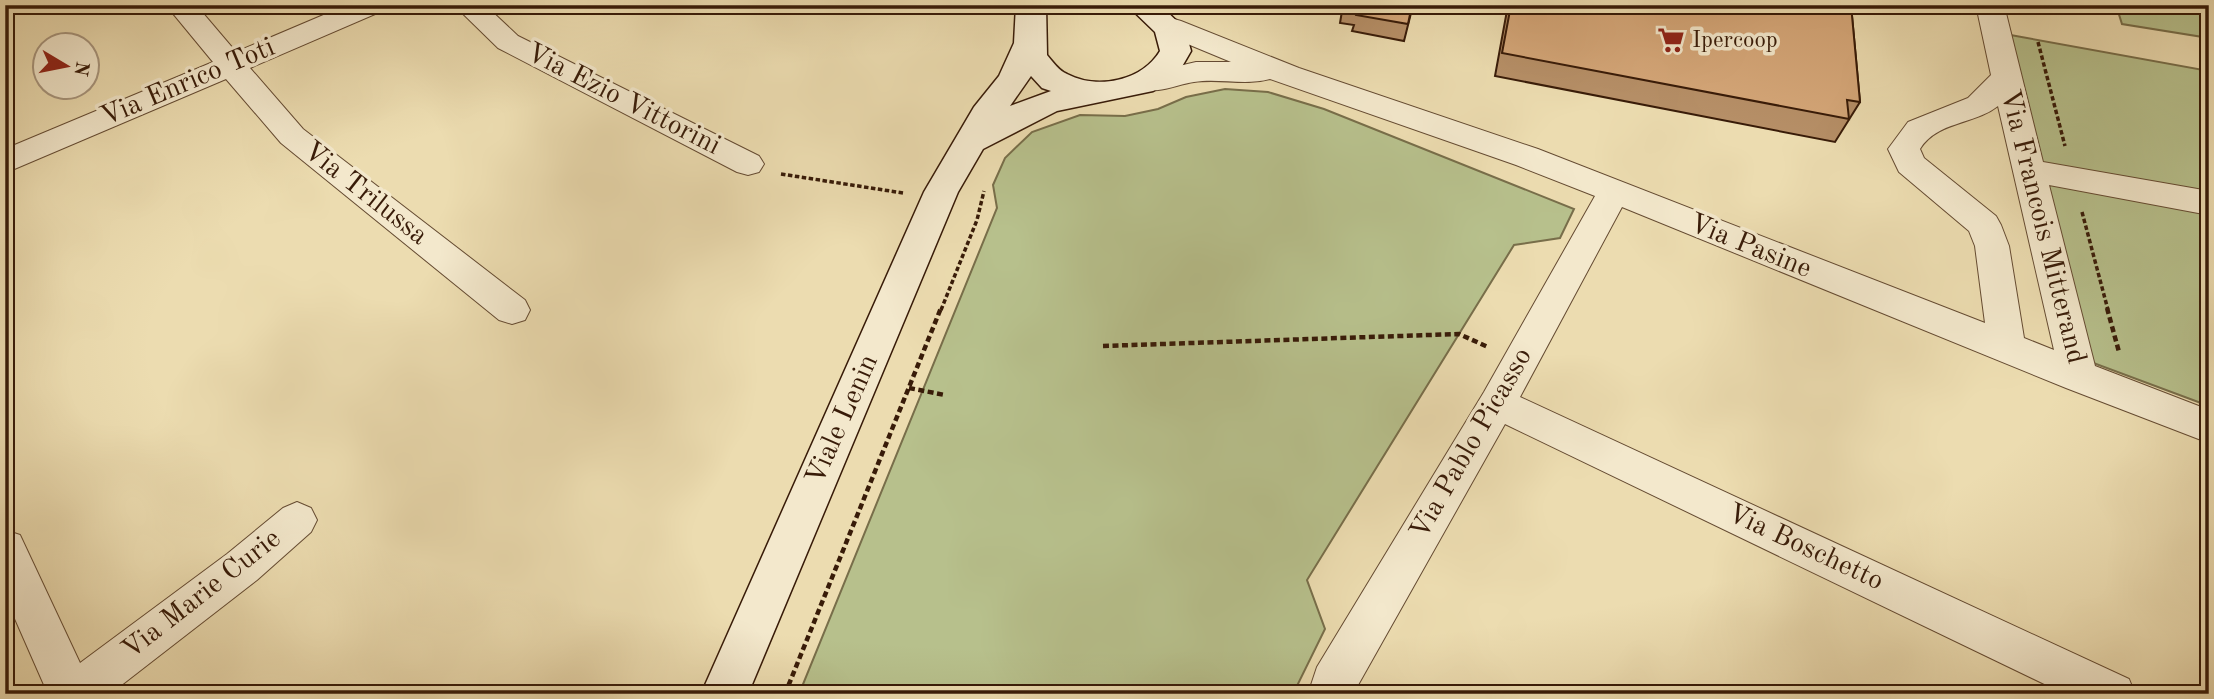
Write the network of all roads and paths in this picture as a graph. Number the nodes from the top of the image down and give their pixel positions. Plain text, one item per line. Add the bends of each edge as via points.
1 (180, 5) edge
2 (372, 5) edge
3 (468, 5) edge
4 (1031, 5) edge
5 (1142, 5) edge
6 (1990, 5) edge
7 (1171, 27) junction
8 (1030, 41) junction
9 (233, 64) junction
10 (1288, 75) junction
11 (2006, 76) junction
12 (1151, 82) junction
13 (1104, 93) junction
14 (1968, 109) junction
15 (967, 149) junction
16 (2024, 159) junction
17 (5, 162) edge
18 (748, 164) joint
19 (986, 185) dead end
20 (1613, 193) junction
21 (2209, 203) edge
22 (933, 213) junction
23 (977, 220) junction
24 (1994, 264) junction
25 (2056, 288) junction
26 (512, 310) dead end
27 (1103, 346) dead end
28 (2007, 349) junction
29 (1521, 361) junction
30 (2079, 378) junction
31 (909, 388) junction
32 (945, 395) dead end
33 (1497, 403) junction
34 (2209, 427) edge
35 (297, 520) dead end
36 (5, 548) edge
37 (72, 694) edge
38 (724, 694) edge
39 (785, 694) edge
40 (1330, 694) edge
41 (2113, 694) edge

1 - 9 street, Via Trilussa
2 - 9 street, Via Enrico Toti
3 - 18 street, Via Ezio Vittorini via 508,42
4 - 8 main road
5 - 7 main road
6 - 11 street, Via Francois Mitterand
7 - 10 street
7 - 12 main road via 1177,41 1176,56
8 - 13 main road via 1031,57 1041,71 1069,86
8 - 15 main road, Viale Lenin via 1014,79
9 - 17 street, Via Enrico Toti
9 - 26 street, Via Trilussa via 292,136
10 - 12 street via 1220,70
10 - 20 street, Via Pasine via 1527,157
11 - 14 street, Via Francois Mitterand via 1992,96
11 - 16 street, Via Francois Mitterand
12 - 13 main road
13 - 15 main road via 1062,97 1030,108
14 - 16 street via 2002,126
14 - 24 street, Via Francois Mitterand via 1921,126 1904,149 1910,164 1984,225
15 - 22 main road, Viale Lenin
16 - 21 street
16 - 25 street, Via Francois Mitterand
18 - 22 path via 795,178 911,194 903,209
19 - 23 path
20 - 28 street, Via Pasine
20 - 29 street, Via Pablo Picasso
22 - 23 path
22 - 38 main road, Viale Lenin
23 - 31 path
24 - 25 street via 2024,290 2041,293
24 - 28 street, Via Francois Mitterand
25 - 30 street, Via Francois Mitterand
27 - 29 path via 1460,334
28 - 30 street, Via Pasine
29 - 33 street, Via Pablo Picasso
30 - 34 street, Via Pasine
31 - 32 path
31 - 39 path
33 - 40 street, Via Pablo Picasso
33 - 41 street, Via Boschetto
35 - 37 street, Via Marie Curie via 242,567
36 - 37 street

